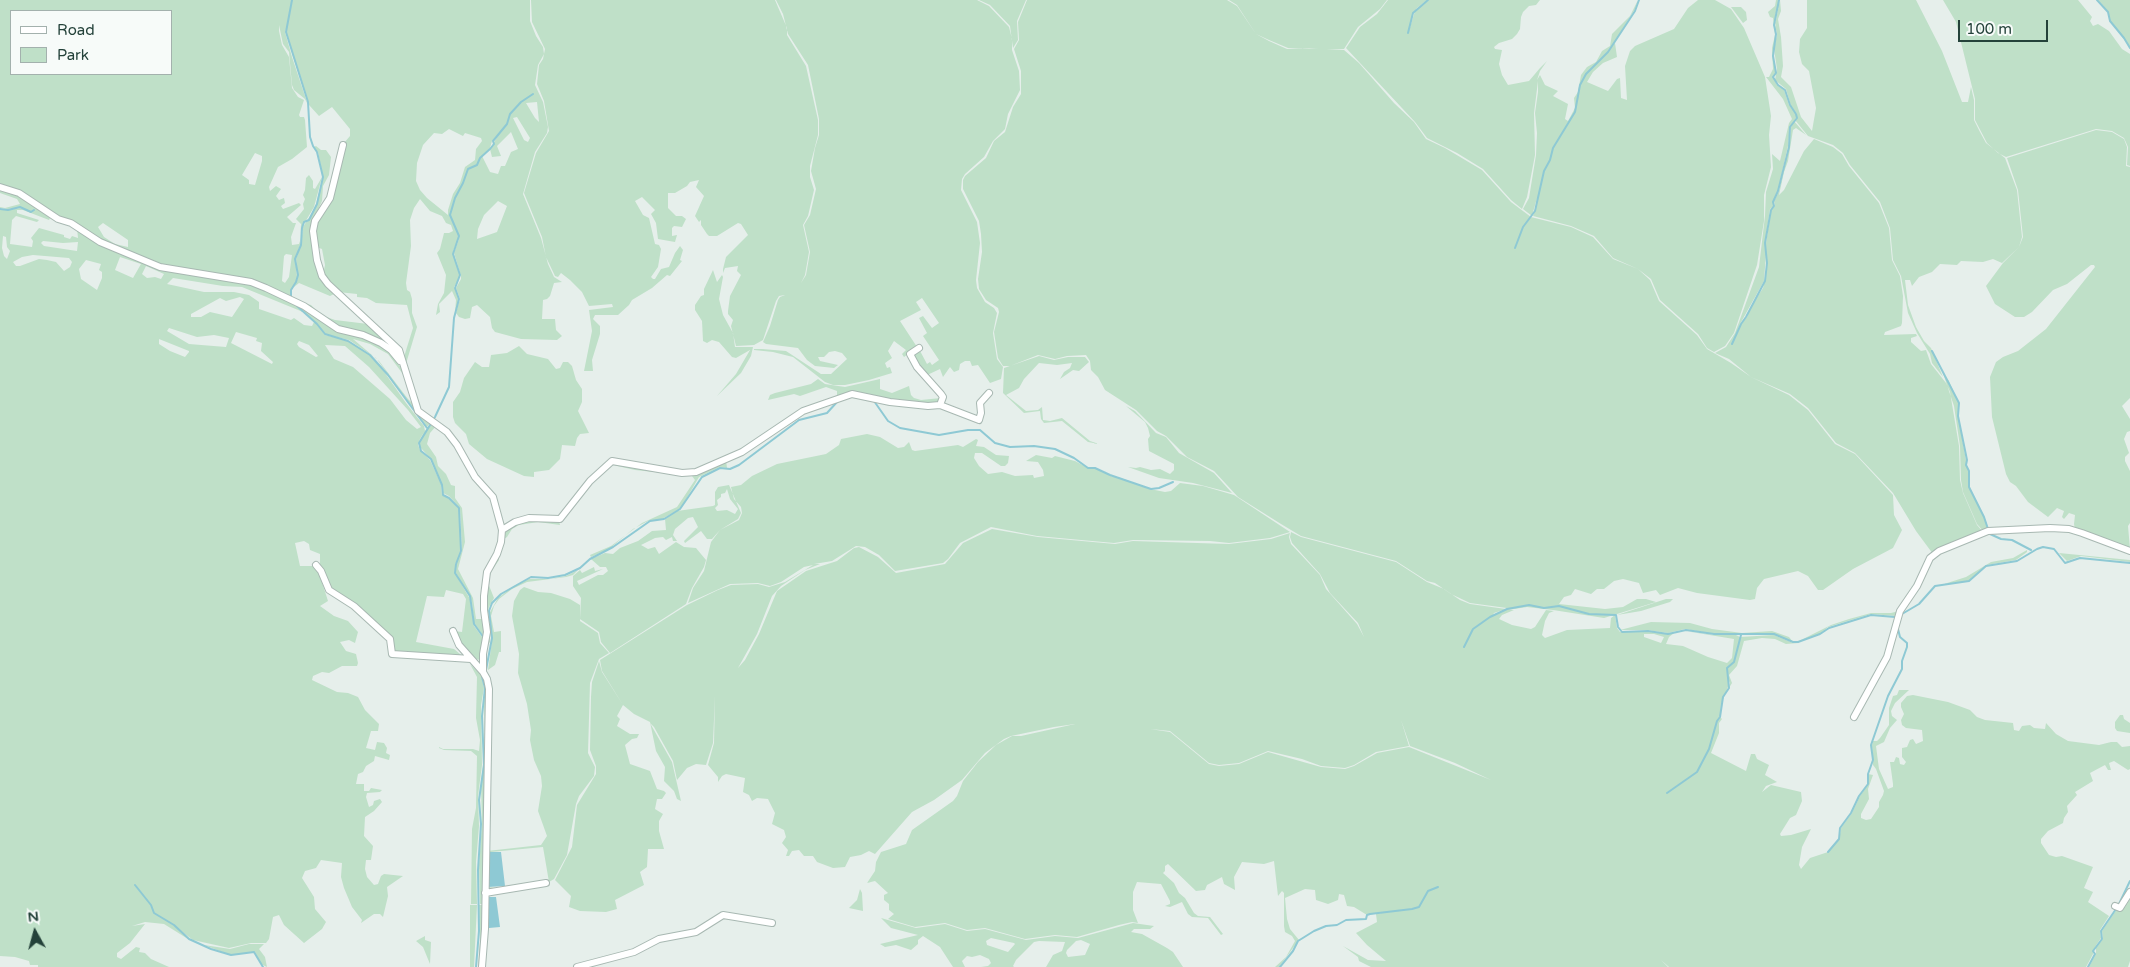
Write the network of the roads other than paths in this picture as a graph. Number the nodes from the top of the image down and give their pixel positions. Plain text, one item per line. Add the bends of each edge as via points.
1 (343, 145) dead end
2 (0, 187) edge
3 (919, 348) dead end
4 (405, 370) junction
5 (990, 393) dead end
6 (940, 405) junction
7 (502, 530) junction
8 (2130, 551) edge
9 (316, 565) dead end
10 (453, 632) dead end
11 (471, 659) junction
12 (483, 672) junction
13 (1854, 717) dead end
14 (546, 884) dead end
15 (2130, 892) edge
16 (485, 893) junction
17 (2115, 906) dead end
18 (772, 923) dead end
19 (482, 967) edge
20 (578, 967) edge

1 - 4 street via 330,198 314,226 317,260 328,284 399,350
2 - 4 street via 19,193 53,217 82,229 100,242 160,267 251,282 266,288 304,306 338,329 381,343 397,357
3 - 6 street via 910,354 941,394
4 - 7 street via 418,411 447,432 457,446 475,476 493,497
5 - 6 street via 980,403 978,420
6 - 7 street via 890,402 852,394 804,411 742,452 696,472 612,461 590,481 560,519 529,518
7 - 12 street via 497,554 487,572
8 - 13 street via 2069,529 2050,528 1988,531 1939,551 1930,558 1900,611 1888,657
9 - 11 street via 330,590 354,606 390,639 392,654
10 - 11 street
11 - 12 street
12 - 16 street via 489,689
14 - 16 street
15 - 17 street via 2120,908
16 - 19 street
18 - 20 street via 723,915 696,932 660,939 634,952

